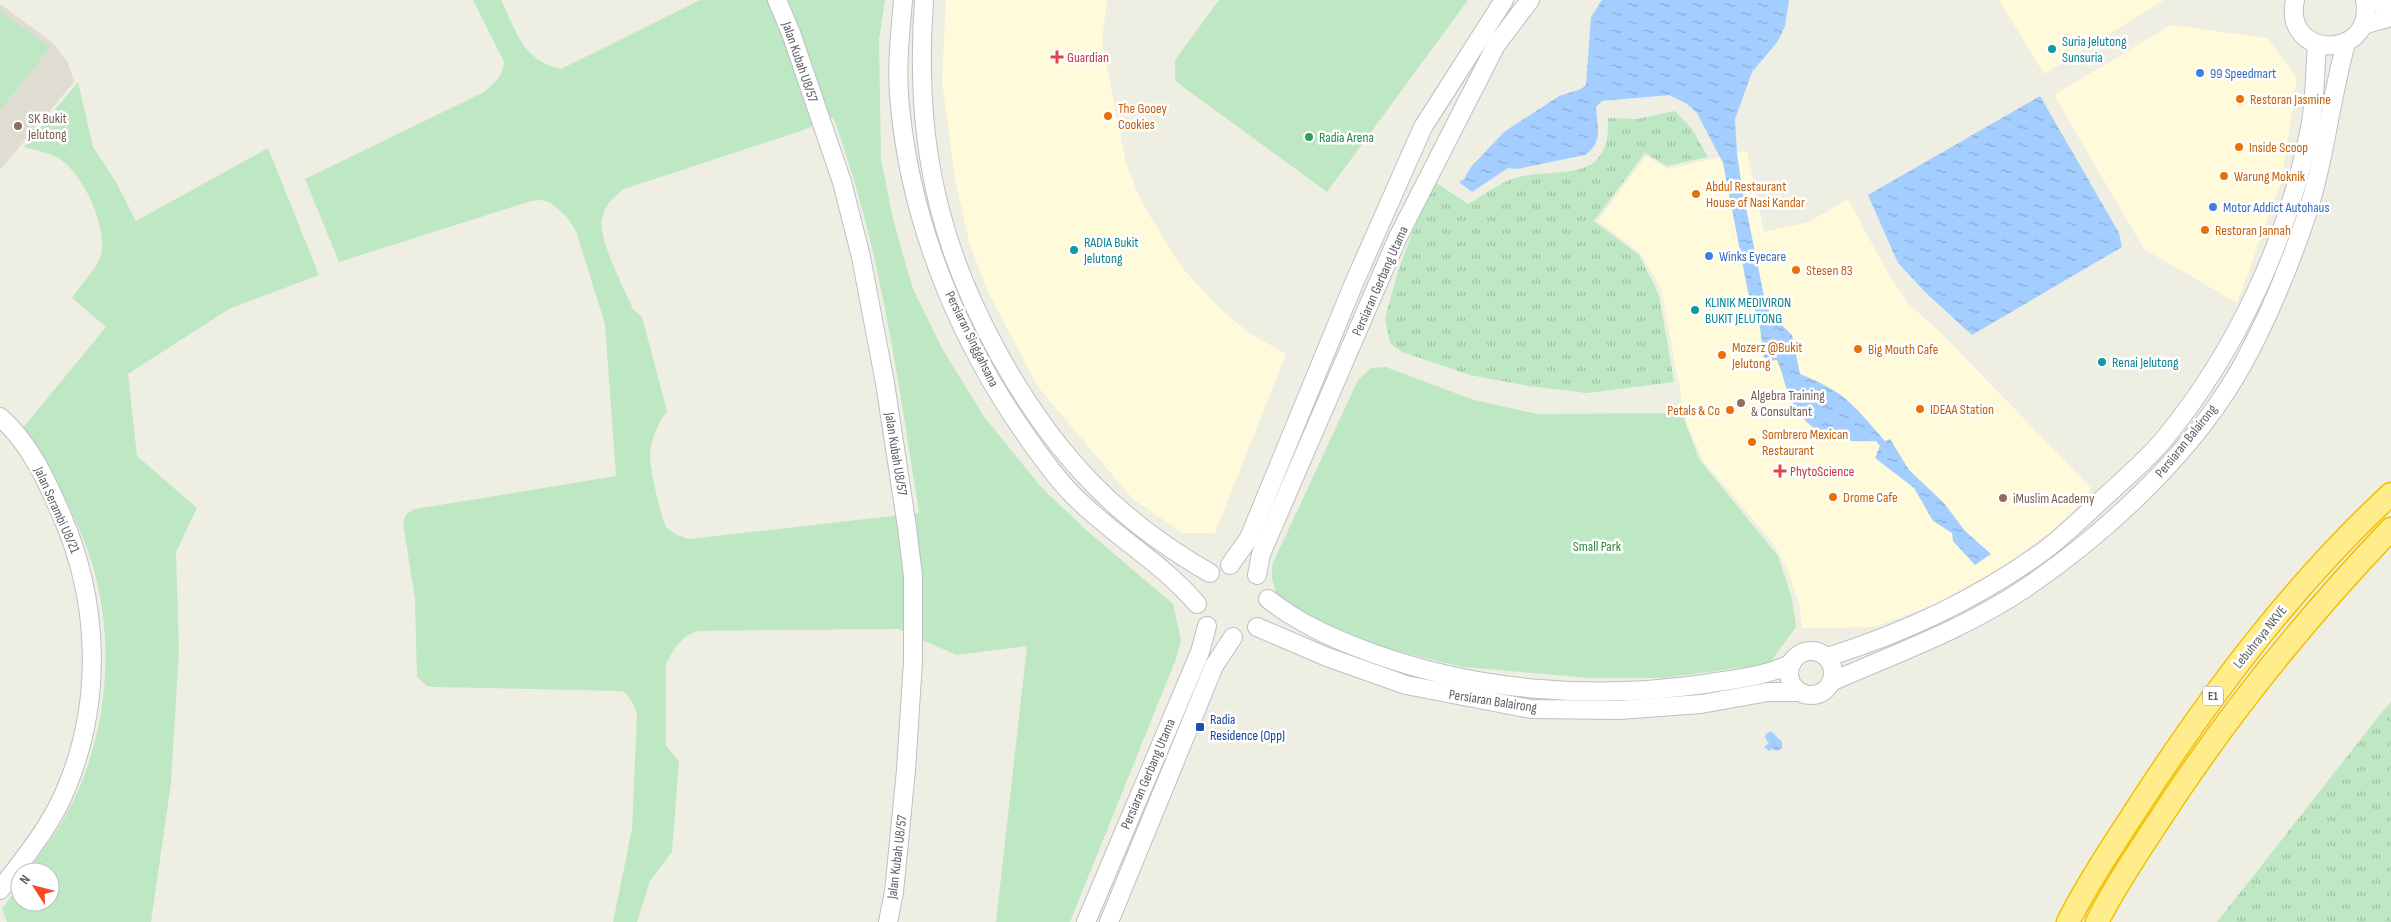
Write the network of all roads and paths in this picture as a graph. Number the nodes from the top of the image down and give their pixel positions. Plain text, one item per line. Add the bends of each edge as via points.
1 (777, 0) edge
2 (903, 0) edge
3 (924, 0) edge
4 (1504, 0) edge
5 (1530, 0) edge
6 (2295, 0) edge
7 (2366, 0) edge
8 (2391, 6) edge
9 (2391, 17) edge
10 (2363, 24) junction
11 (2346, 43) junction
12 (2317, 44) junction
13 (0, 417) edge
14 (2391, 494) edge
15 (2391, 529) edge
16 (1230, 565) junction
17 (1210, 573) junction
18 (1257, 575) junction
19 (1268, 600) junction
20 (1197, 604) junction
21 (1207, 626) junction
22 (1257, 627) junction
23 (1233, 637) junction
24 (1827, 657) junction
25 (1792, 662) junction
26 (1831, 682) junction
27 (1800, 692) junction
28 (0, 890) edge
29 (888, 922) edge
30 (1086, 922) edge
31 (1109, 922) edge
32 (2068, 922) edge
33 (2097, 922) edge

1 - 29 street, Jalan Kubah U8/57 via 842,182 862,257 885,383 913,576 913,661 905,780
2 - 20 street, Persiaran Singgahsana via 899,104 907,157 932,249 962,323 1013,417 1065,486 1094,515 1179,583
3 - 17 street, Persiaran Singgahsana via 923,106 933,177 951,246 990,339 1031,405 1067,455 1093,484 1154,536
4 - 16 street, Persiaran Gerbang Utama via 1423,127 1354,283 1249,538
5 - 18 street, Persiaran Gerbang Utama via 1496,45 1398,237 1261,554
6 - 12 street via 2295,20 2299,30
7 - 8 street
7 - 10 street
9 - 10 street
10 - 11 street
11 - 12 street via 2327,47
11 - 26 street, Persiaran Balairong via 2334,86 2322,165 2293,255 2244,363 2209,415 2164,470 2132,501 2076,551 2027,587 1941,634
12 - 24 street, Persiaran Balairong via 2310,126 2298,182 2279,238 2222,356 2165,439 2064,534 1994,584 1916,625
13 - 28 street, Jalan Serambi U8/21 via 29,451 70,532 89,602 93,660 86,726 66,789 39,838
14 - 32 highway, Lebuhraya NKVE / E1 via 2347,536 2216,691 2087,886
15 - 33 highway, Lebuhraya NKVE / E1 via 2308,620 2233,712 2180,787
16 - 17 street
16 - 18 street via 1240,566
17 - 20 street via 1200,587
18 - 19 street
19 - 22 street via 1265,614
19 - 25 street, Persiaran Balairong via 1334,639 1412,667 1467,680 1535,689 1611,691 1682,687 1768,673
20 - 21 street
21 - 23 street via 1219,634
21 - 30 street, Persiaran Gerbang Utama via 1200,652
22 - 23 street
22 - 27 street, Persiaran Balairong via 1327,657 1406,685 1531,709 1618,710 1701,704 1768,692
23 - 31 street, Persiaran Gerbang Utama via 1214,666
24 - 25 street via 1808,651
24 - 26 street via 1833,669
25 - 27 street via 1791,682
26 - 27 street via 1817,694

